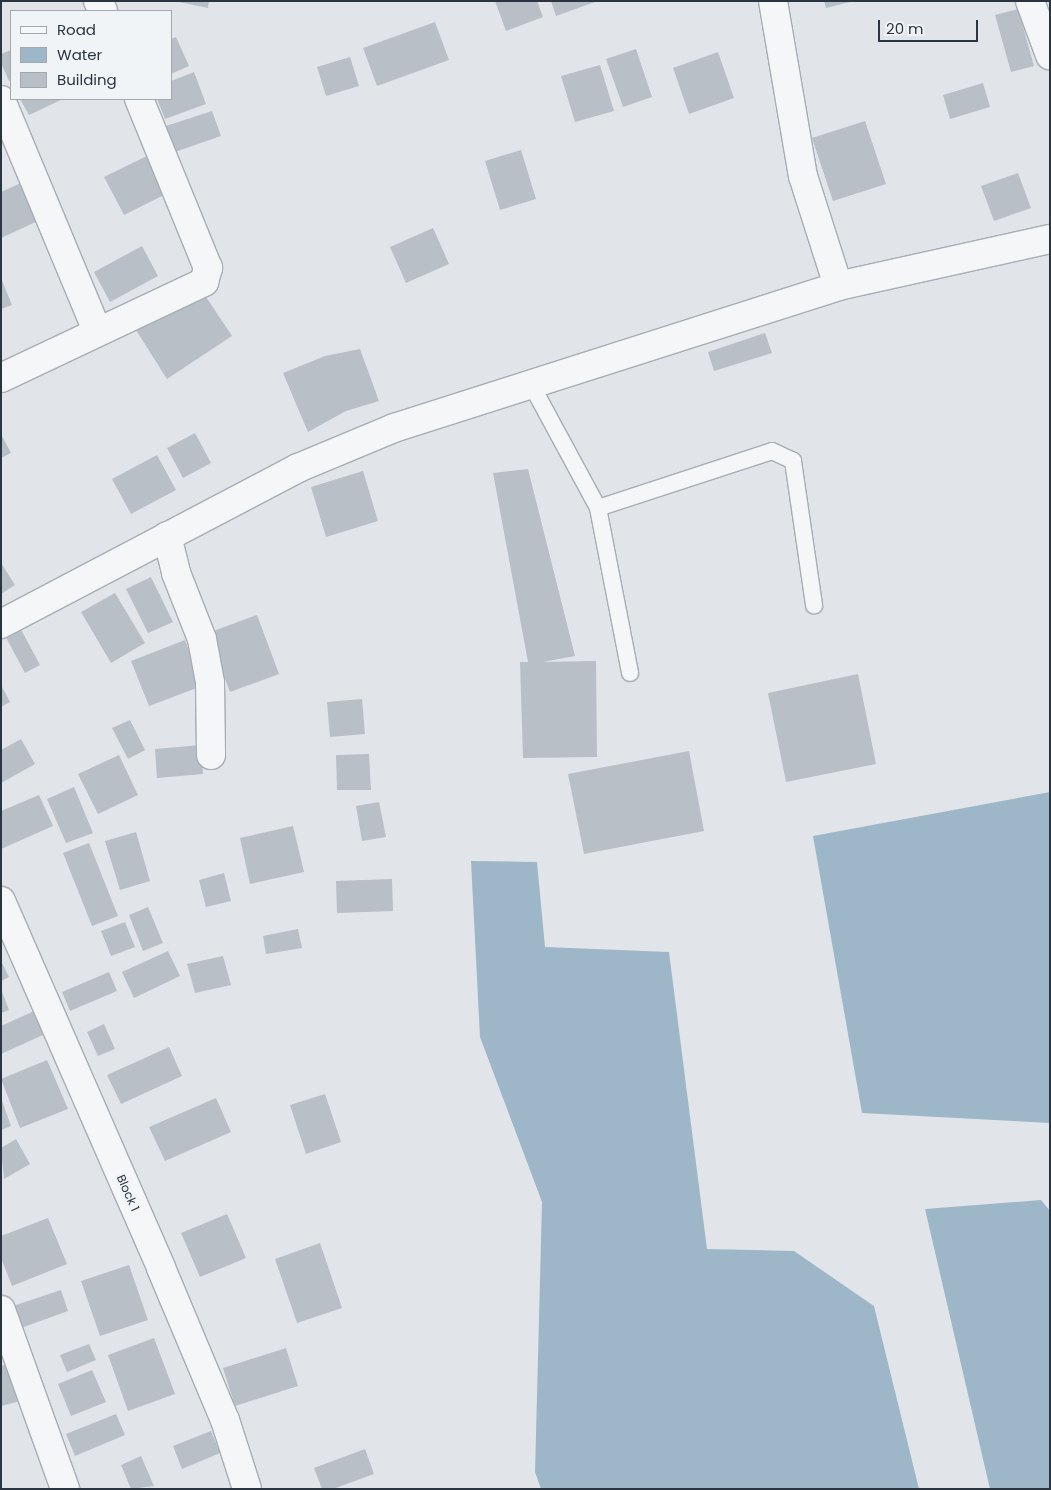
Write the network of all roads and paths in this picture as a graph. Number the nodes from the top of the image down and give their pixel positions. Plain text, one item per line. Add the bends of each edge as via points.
1 (773, 1) edge
2 (1032, 2) edge
3 (1050, 55) edge
4 (1, 100) edge
5 (139, 100) edge
6 (1050, 238) edge
7 (838, 286) junction
8 (97, 331) junction
9 (1, 378) edge
10 (531, 384) junction
11 (598, 508) junction
12 (167, 536) junction
13 (814, 605) dead end
14 (1, 624) edge
15 (630, 673) dead end
16 (211, 755) dead end
17 (1, 901) edge
18 (1, 1310) edge
19 (7, 1342) edge
20 (65, 1489) edge
21 (247, 1489) edge

1 - 7 street via 803,176
2 - 3 street
4 - 8 street
5 - 8 street via 208,268 204,282
6 - 7 street
7 - 10 street
8 - 9 street
10 - 11 lane
10 - 12 street via 394,428 316,460
11 - 13 lane via 772,451 793,461
11 - 15 lane
12 - 14 street
12 - 16 street via 176,573 202,639 210,682
17 - 21 street, Block 1 via 202,1367
18 - 19 street
19 - 20 street

